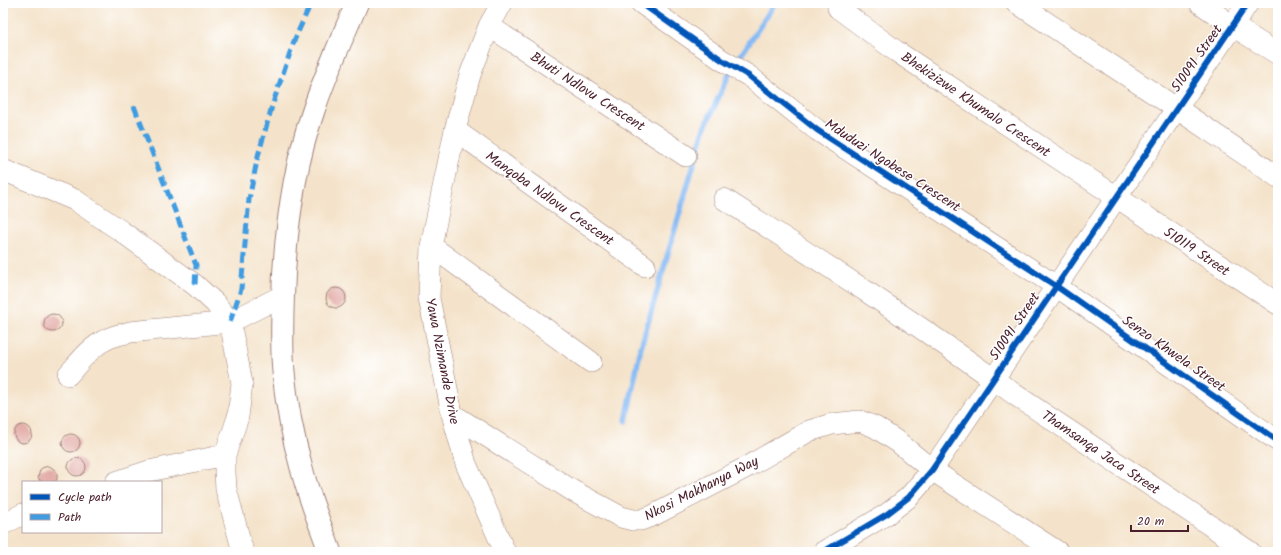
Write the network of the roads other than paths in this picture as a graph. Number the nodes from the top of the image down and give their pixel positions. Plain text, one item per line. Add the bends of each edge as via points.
1 (358, 3) edge
2 (502, 3) edge
3 (641, 3) edge
4 (1017, 3) edge
5 (1200, 3) edge
6 (1248, 3) edge
7 (838, 8) dead end
8 (489, 26) junction
9 (1233, 26) junction
10 (1278, 54) edge
11 (1176, 108) junction
12 (455, 130) junction
13 (686, 156) dead end
14 (3, 170) edge
15 (1278, 177) edge
16 (1117, 197) junction
17 (724, 199) dead end
18 (431, 246) junction
19 (645, 266) dead end
20 (1056, 286) junction
21 (282, 296) junction
22 (1278, 304) edge
23 (230, 322) junction
24 (591, 362) dead end
25 (68, 375) dead end
26 (993, 379) junction
27 (452, 414) junction
28 (1278, 441) edge
29 (225, 455) junction
30 (932, 470) junction
31 (119, 481) edge
32 (22, 514) edge
33 (3, 524) edge
34 (832, 550) edge
35 (243, 552) edge
36 (330, 552) edge
37 (505, 552) edge
38 (1058, 552) edge
39 (1250, 552) edge

1 - 21 main road via 312,112 297,169 289,218
2 - 8 street, Yawa Nzimande Drive
3 - 20 street, Mduduzi Ngobese Crescent via 749,76 817,130
4 - 11 street
5 - 9 street
6 - 9 street, 510091 Street
7 - 16 street, Bhekizizwe Khumalo Crescent via 896,51
8 - 12 street, Yawa Nzimande Drive via 470,75
8 - 13 street, Bhuti Ndlovu Crescent
9 - 10 street
9 - 11 street, 510091 Street
11 - 15 street
11 - 16 street, 510091 Street
12 - 18 street, Yawa Nzimande Drive
12 - 19 street, Manqoba Ndlovu Crescent
14 - 23 street via 75,200 195,285 215,302
16 - 20 street, 510091 Street
16 - 22 street, 510119 Street
17 - 26 street via 851,281
18 - 24 street
18 - 27 street, Yawa Nzimande Drive via 429,298
20 - 26 street, 510091 Street
20 - 28 street, Senzo Khwela Street
21 - 23 street
21 - 36 main road via 284,377 290,416 301,468
23 - 25 street via 130,332 114,336 86,354
23 - 29 street via 242,383 238,417
26 - 30 street, 510091 Street
26 - 39 street, Thamsanqa Jaca Street
27 - 30 street, Nkosi Makhanya Way via 573,491 621,517 633,520 652,516 745,468 809,431 832,424 860,421 898,442
27 - 37 street, Yawa Nzimande Drive via 466,464
29 - 31 street via 150,471
29 - 35 street via 226,489
30 - 34 street, 510091 Street via 909,497
30 - 38 street, Nkosi Makhanya Way
32 - 33 street

